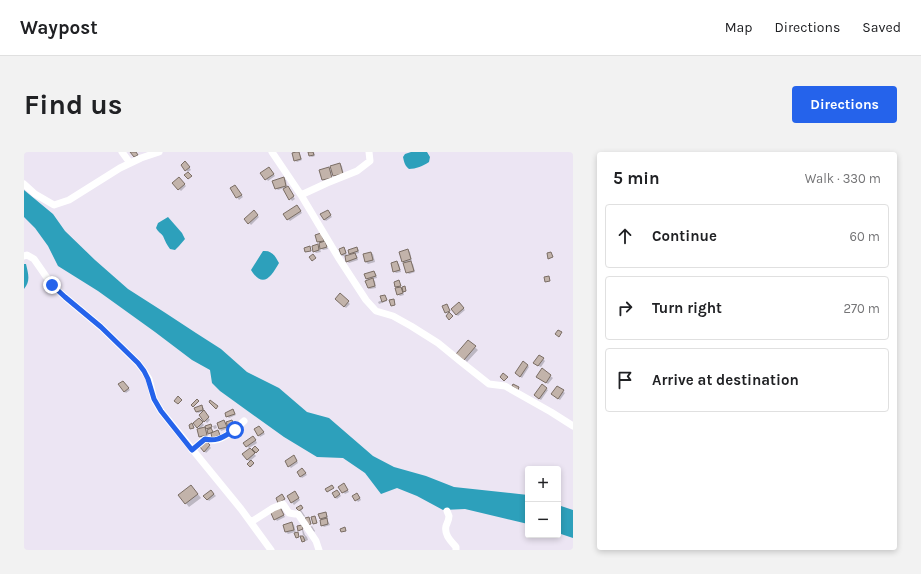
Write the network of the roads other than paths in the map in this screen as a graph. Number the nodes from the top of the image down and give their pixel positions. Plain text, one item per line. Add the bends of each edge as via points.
1 (122, 152) edge
2 (159, 152) edge
3 (272, 152) edge
4 (369, 152) edge
5 (130, 163) junction
6 (24, 184) edge
7 (301, 195) junction
8 (24, 256) edge
9 (244, 421) dead end
10 (573, 426) edge
11 (192, 450) junction
12 (447, 511) dead end
13 (250, 522) junction
14 (271, 550) edge
15 (319, 550) edge
16 (456, 550) edge

1 - 5 street
2 - 5 street
3 - 7 street
4 - 7 street via 370,161 357,171
5 - 6 street via 69,200 54,204 35,194
7 - 10 street via 338,257 376,311 393,316 438,343 489,384 505,386
8 - 11 street via 34,259 52,285 138,363 148,379 161,411
9 - 11 street via 235,430 218,439 205,439
11 - 13 street
12 - 16 street via 449,516 446,533
13 - 14 street
13 - 15 street via 283,504 289,513 298,514

